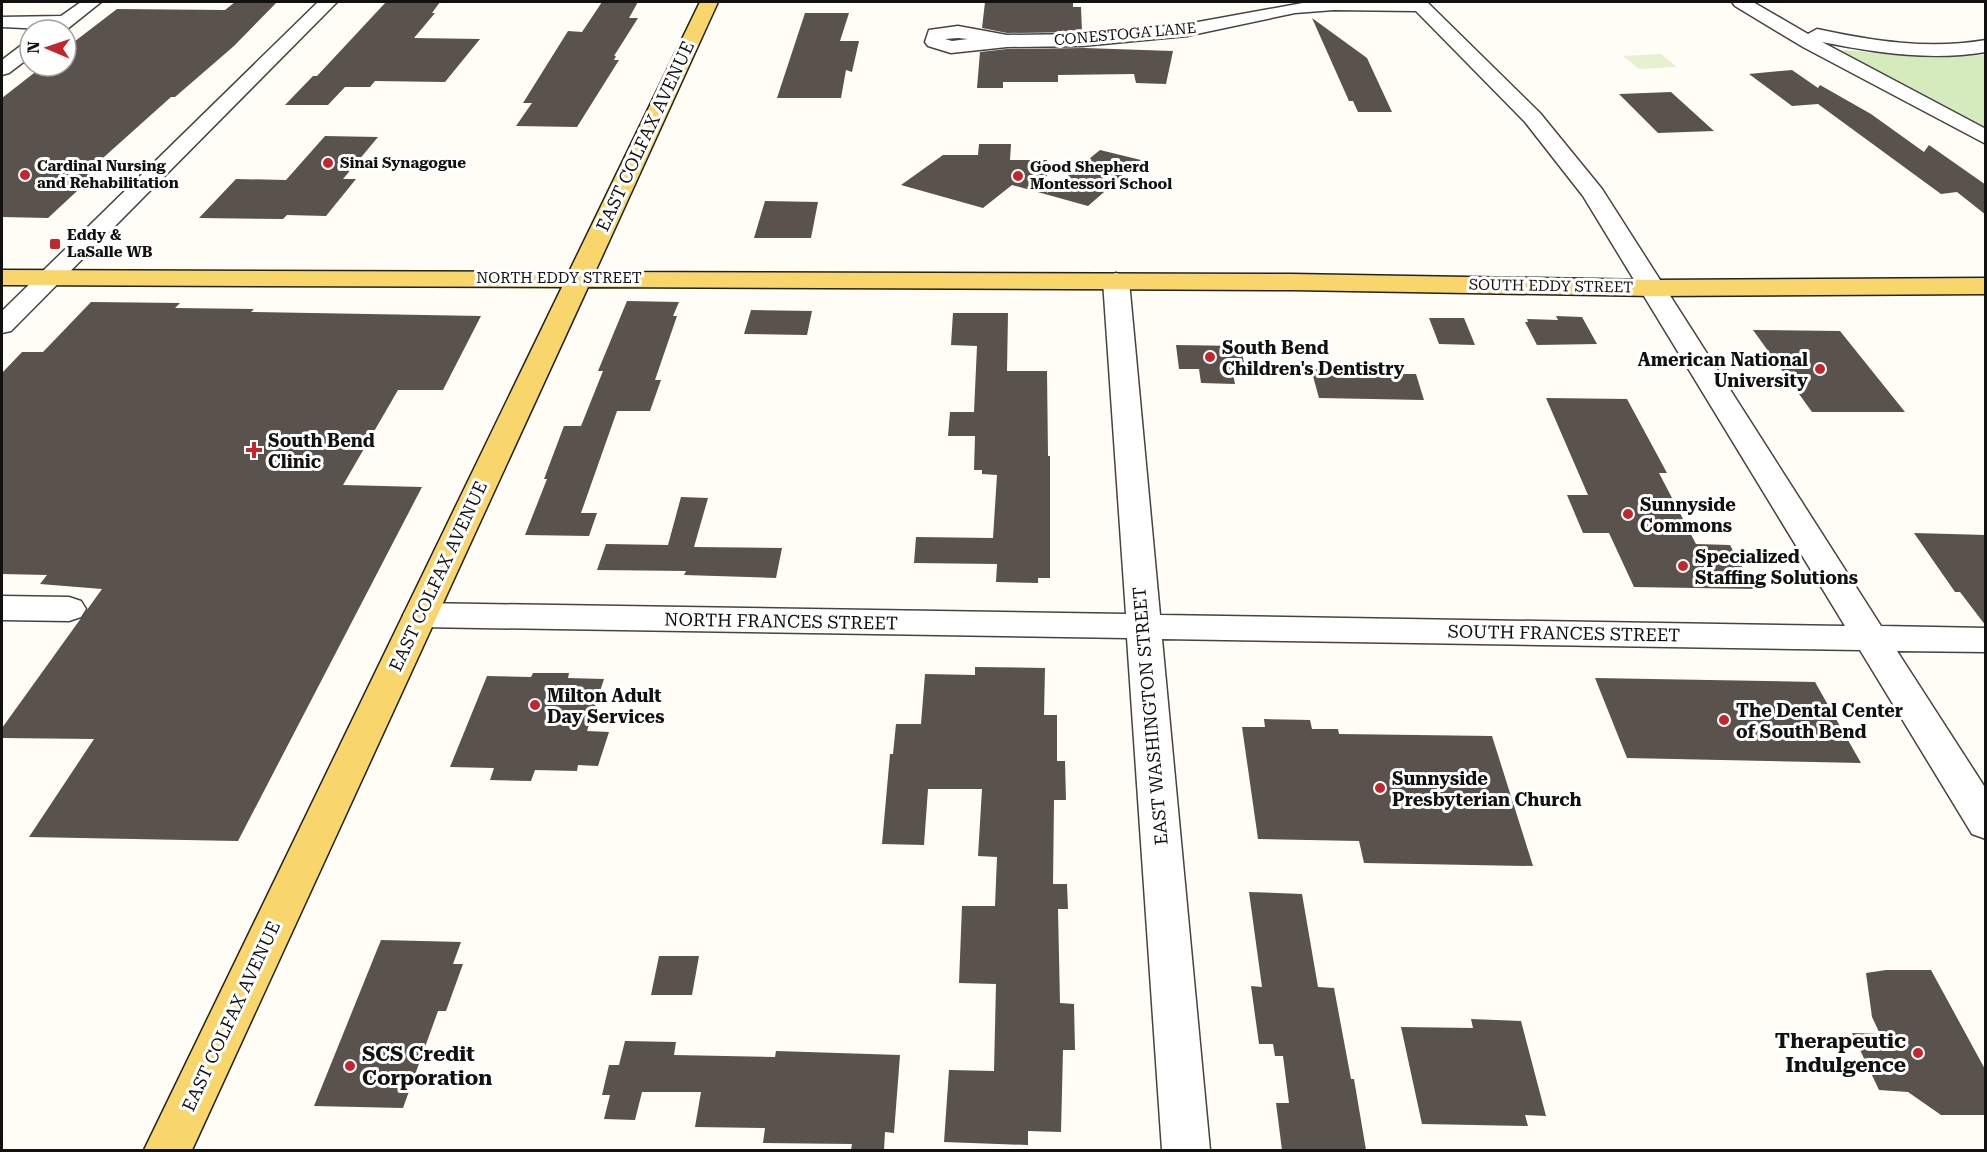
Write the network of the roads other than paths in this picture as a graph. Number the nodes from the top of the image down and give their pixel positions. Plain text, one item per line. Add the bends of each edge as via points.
1 (92, 2) edge
2 (328, 2) edge
3 (709, 2) edge
4 (1741, 2) edge
5 (1419, 4) edge
6 (70, 18) edge
7 (2, 21) edge
8 (18, 22) edge
9 (1783, 28) junction
10 (1007, 41) dead end
11 (1986, 46) edge
12 (18, 57) edge
13 (2, 69) edge
14 (1986, 138) edge
15 (2, 277) edge
16 (49, 278) junction
17 (577, 278) junction
18 (1116, 281) junction
19 (1986, 286) edge
20 (1652, 288) junction
21 (2, 325) edge
22 (2, 608) edge
23 (69, 609) dead end
24 (420, 615) junction
25 (1142, 626) junction
26 (1869, 638) junction
27 (1986, 640) edge
28 (1986, 823) edge
29 (168, 1150) edge
30 (1186, 1150) edge

1 - 6 street
2 - 16 street
3 - 17 main road, EAST COLFAX AVENUE
4 - 9 street
5 - 10 street, CONESTOGA LANE via 1294,8 1156,34
5 - 20 street via 1480,60 1557,145 1594,194
7 - 8 street
9 - 11 street via 1854,43 1925,51
9 - 14 street
12 - 13 street
15 - 16 main road, NORTH EDDY STREET
16 - 17 main road, NORTH EDDY STREET
16 - 21 street
17 - 18 main road, NORTH EDDY STREET
17 - 24 main road, EAST COLFAX AVENUE
18 - 20 main road, SOUTH EDDY STREET
18 - 25 street, EAST WASHINGTON STREET
19 - 20 main road, SOUTH EDDY STREET
20 - 26 street
22 - 23 street
24 - 25 street, NORTH FRANCES STREET
24 - 29 main road, EAST COLFAX AVENUE
25 - 26 street, SOUTH FRANCES STREET
25 - 30 street, EAST WASHINGTON STREET
26 - 27 street, SOUTH FRANCES STREET
26 - 28 street

